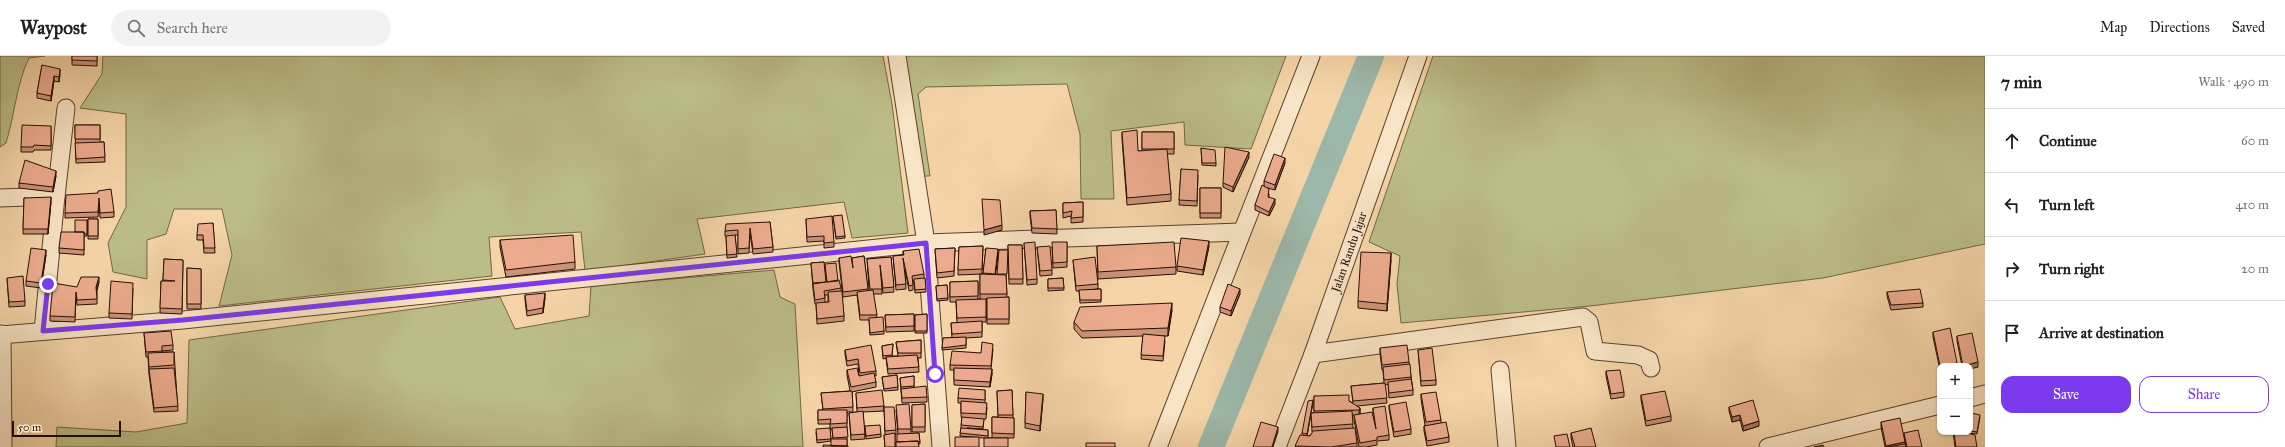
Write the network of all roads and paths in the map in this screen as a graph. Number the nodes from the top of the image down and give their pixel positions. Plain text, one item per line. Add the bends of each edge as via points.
1 (897, 56) edge
2 (1311, 56) edge
3 (1418, 56) edge
4 (66, 108) dead end
5 (56, 196) junction
6 (0, 198) edge
7 (1241, 232) junction
8 (926, 243) junction
9 (43, 331) junction
10 (1, 334) edge
11 (1313, 354) junction
12 (1651, 368) dead end
13 (1500, 370) dead end
14 (1985, 394) edge
15 (1973, 397) edge
16 (1937, 406) edge
17 (3, 447) edge
18 (941, 447) edge
19 (1158, 447) edge
20 (1277, 447) edge
21 (1507, 447) edge
22 (1768, 447) edge

1 - 8 street
2 - 7 street
3 - 11 street, Jalan Randu Jajar
4 - 5 street
5 - 6 street
5 - 9 street
7 - 8 street
7 - 19 street
8 - 9 street via 183,320
8 - 18 street
9 - 10 street
10 - 17 street
11 - 12 street via 1582,317 1589,322 1595,351 1638,355 1649,360
11 - 20 street, Jalan Randu Jajar
13 - 21 street
14 - 15 street
16 - 22 street

